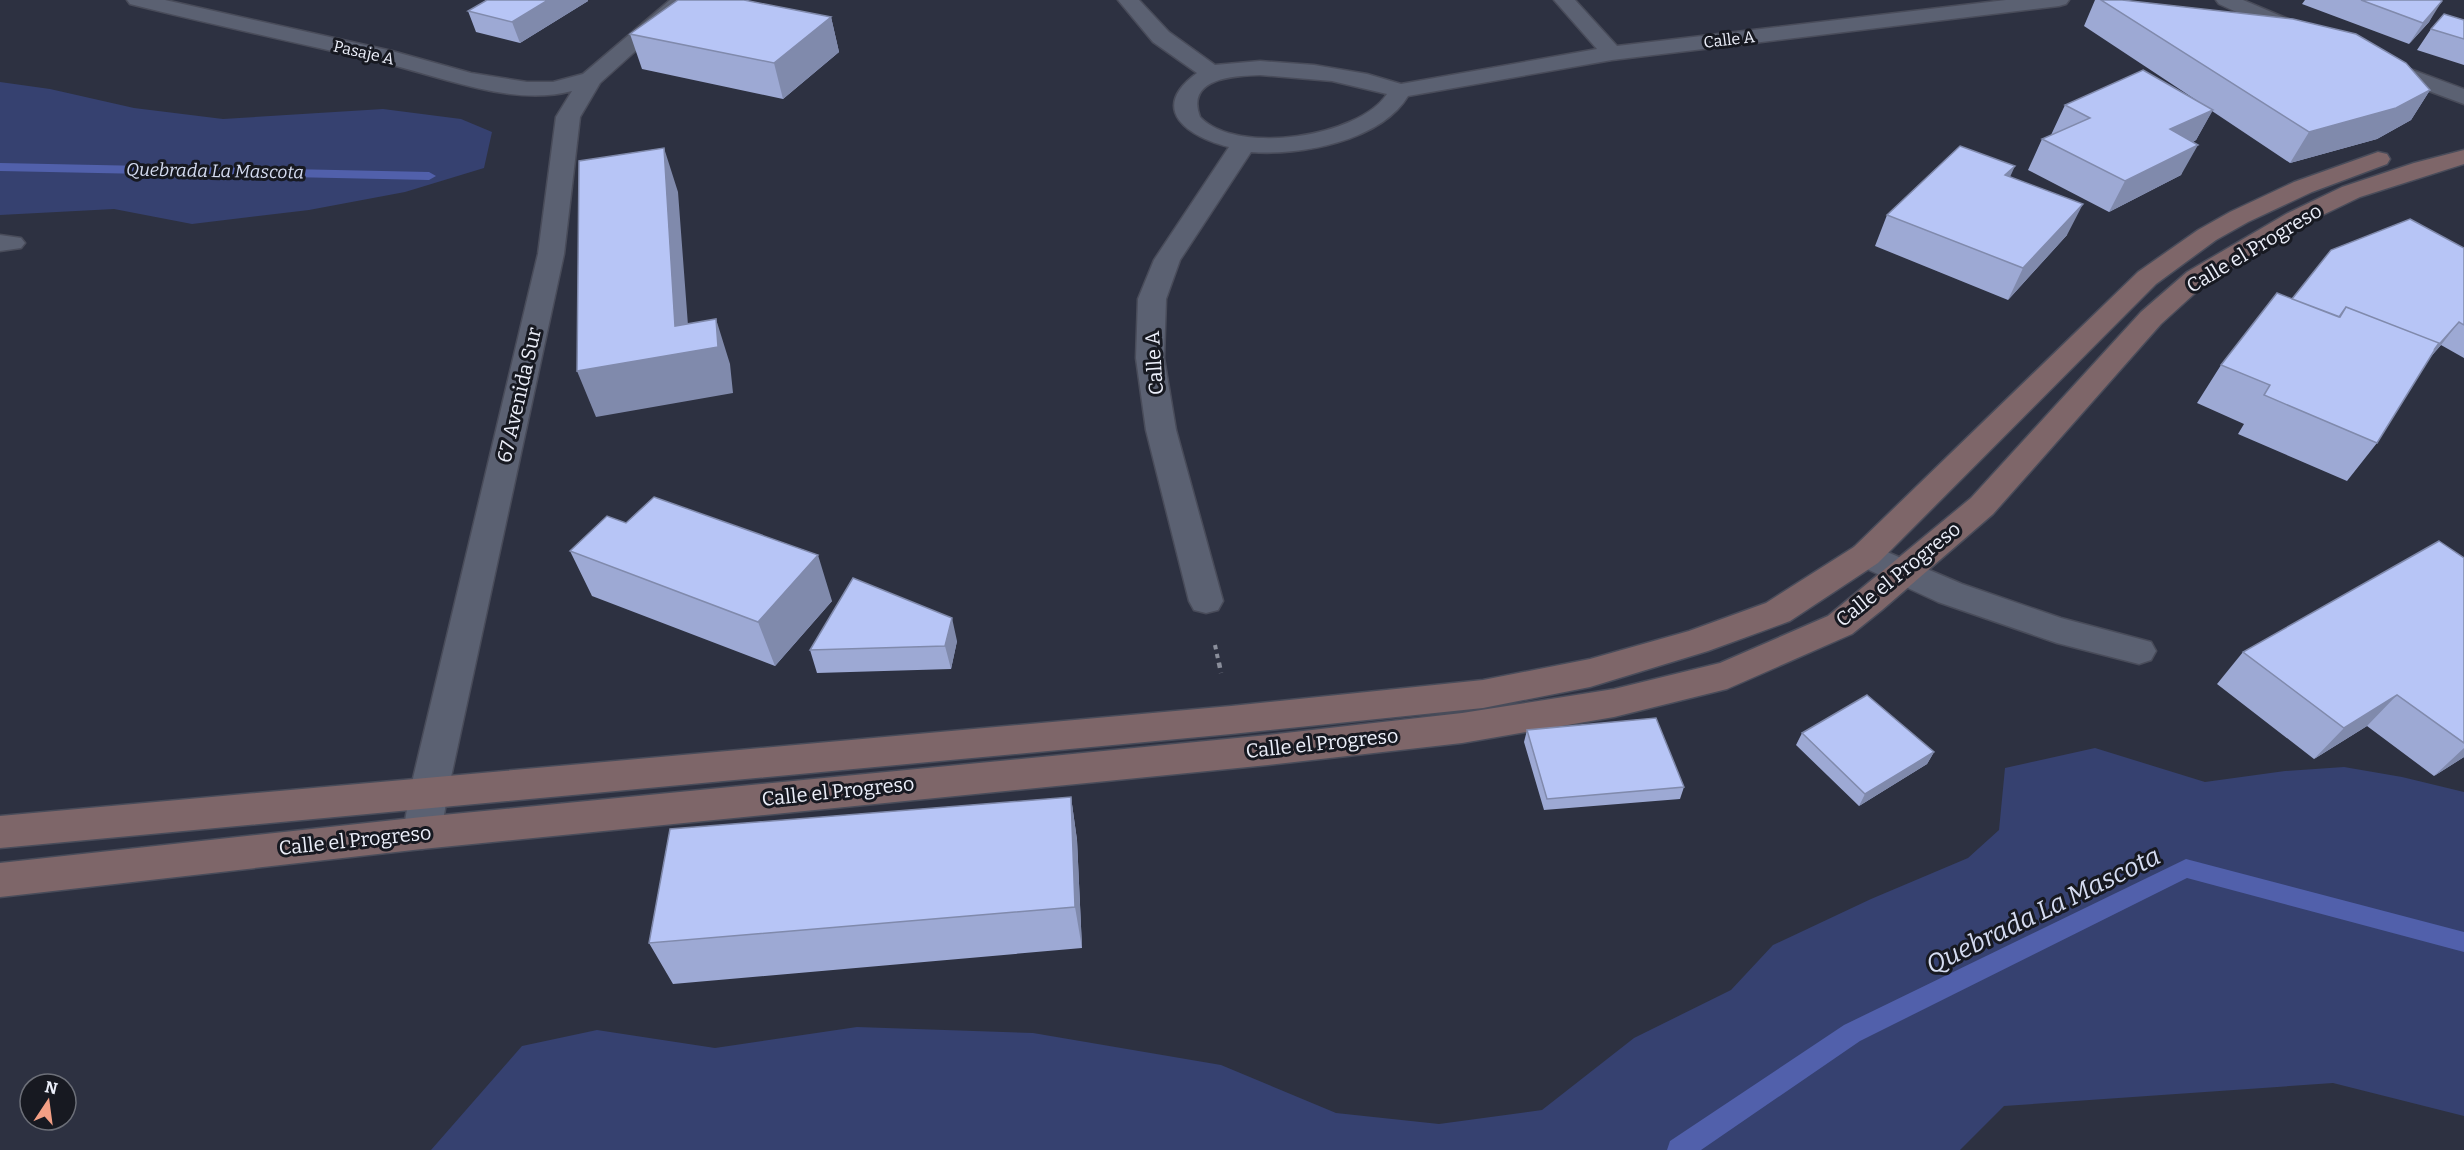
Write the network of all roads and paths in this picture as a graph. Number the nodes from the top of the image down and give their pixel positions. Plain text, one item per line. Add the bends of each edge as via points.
1 (137, 0) edge
2 (682, 0) edge
3 (1128, 0) edge
4 (1564, 0) edge
5 (2059, 0) edge
6 (2226, 0) edge
7 (2314, 38) edge
8 (1612, 53) junction
9 (2369, 60) edge
10 (1212, 73) junction
11 (591, 79) junction
12 (1400, 91) junction
13 (2464, 97) edge
14 (2464, 137) edge
15 (1244, 143) junction
16 (2464, 158) edge
17 (1866, 555) junction
18 (1904, 572) junction
19 (1206, 602) joint
20 (2139, 651) dead end
21 (1231, 720) junction
22 (429, 791) junction
23 (0, 832) edge
24 (422, 832) junction
25 (0, 880) edge

1 - 11 street, Pasaje A via 469,79 527,89 554,89
2 - 11 street, 67 Avenida Sur
3 - 10 street via 1161,37
4 - 8 street
5 - 8 street, Calle A
6 - 7 street
8 - 12 street, Calle A
9 - 13 street
10 - 12 street via 1290,70 1344,77
10 - 15 street via 1193,88 1186,102 1187,115 1196,126
11 - 22 street, 67 Avenida Sur via 568,117 551,254
12 - 15 street via 1382,116 1356,129 1287,143
14 - 17 street, Calle el Progreso via 2333,175 2207,235 2123,300
15 - 19 street, Calle A via 1167,260 1152,299 1150,358 1161,430
16 - 18 street, Calle el Progreso via 2350,192 2295,219 2196,279 2151,318 1982,506
17 - 18 street
17 - 21 street, Calle el Progreso via 1778,612 1696,642 1590,673 1483,694
18 - 20 street via 1950,593 2046,626
18 - 24 street, Calle el Progreso via 1840,625 1795,646 1727,675 1614,704 1462,728 1279,748
19 - 21 path
21 - 22 street, Calle el Progreso
22 - 23 street, Calle el Progreso
22 - 24 street, 67 Avenida Sur
24 - 25 street, Calle el Progreso

